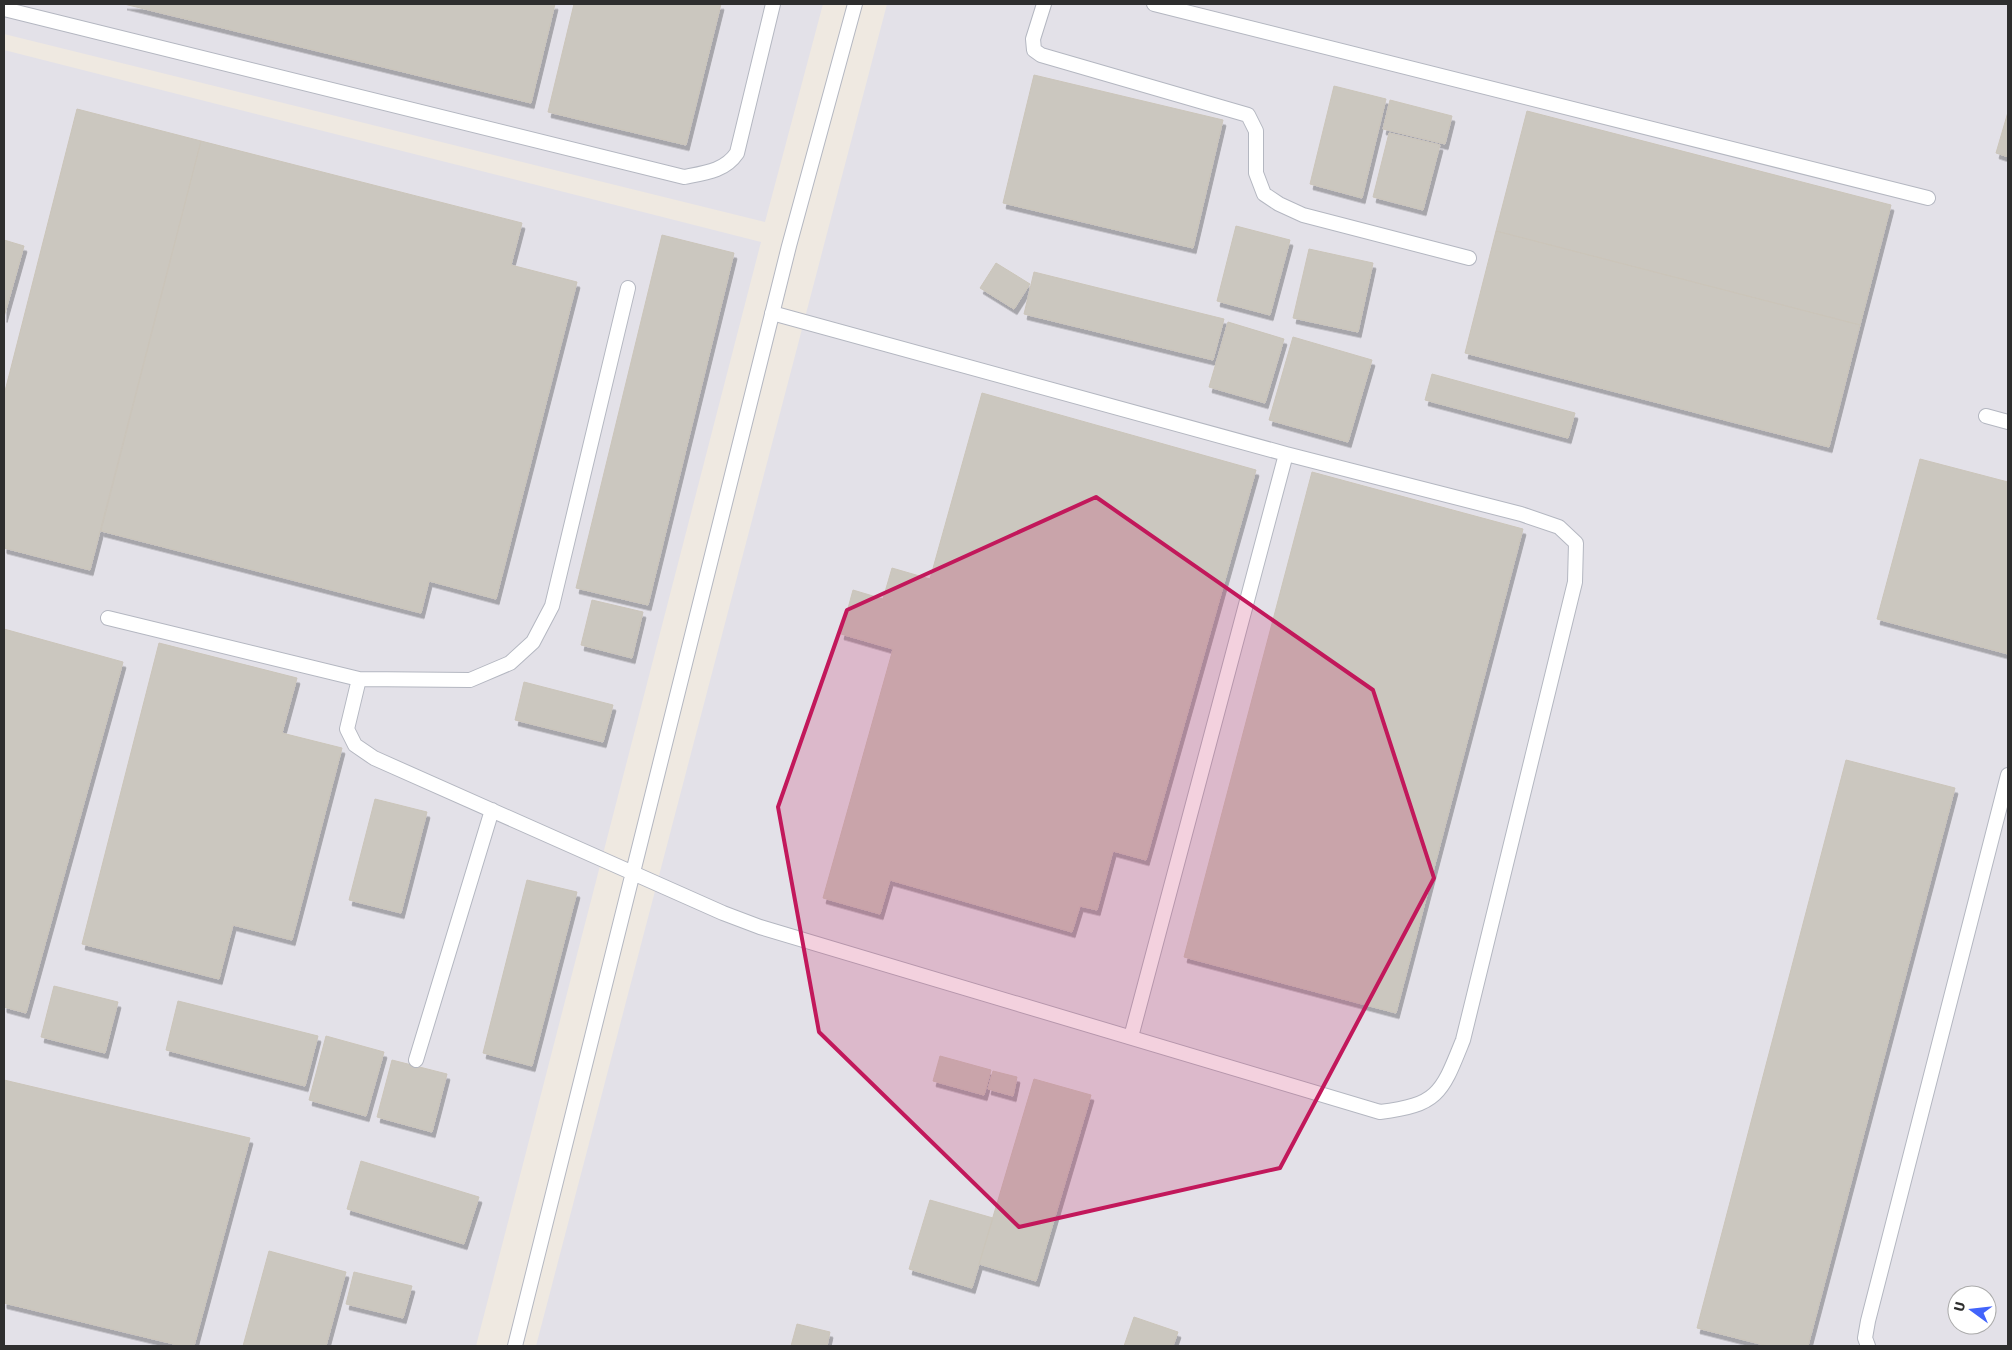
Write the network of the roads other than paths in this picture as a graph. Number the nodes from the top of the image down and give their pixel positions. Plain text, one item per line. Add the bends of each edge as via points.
1 (774, 4) edge
2 (855, 4) edge
3 (1044, 4) edge
4 (1154, 4) edge
5 (4, 9) edge
6 (1928, 198) dead end
7 (1469, 258) dead end
8 (628, 288) dead end
9 (772, 313) junction
10 (1986, 416) dead end
11 (2008, 422) edge
12 (1286, 454) junction
13 (108, 618) dead end
14 (359, 680) junction
15 (2008, 775) edge
16 (492, 810) junction
17 (633, 872) junction
18 (1131, 1037) junction
19 (416, 1060) dead end
20 (514, 1346) edge
21 (1868, 1346) edge

1 - 5 lane via 737,153 731,162 714,171 684,177
2 - 9 lane
3 - 7 lane via 1033,40 1034,50 1041,55 1248,115 1256,131 1256,173 1264,194 1279,204 1303,215
4 - 6 lane
8 - 14 lane via 552,606 533,642 510,663 470,680
9 - 12 lane
9 - 17 lane
10 - 11 lane
12 - 18 lane
12 - 18 lane via 1521,514 1559,527 1576,543 1575,582 1463,1040 1446,1081 1430,1099 1406,1109 1380,1112
13 - 14 lane
14 - 16 lane via 347,729 355,746 374,758
15 - 21 lane via 1868,1321
16 - 17 lane
16 - 19 lane
17 - 18 lane via 760,927
17 - 20 lane

